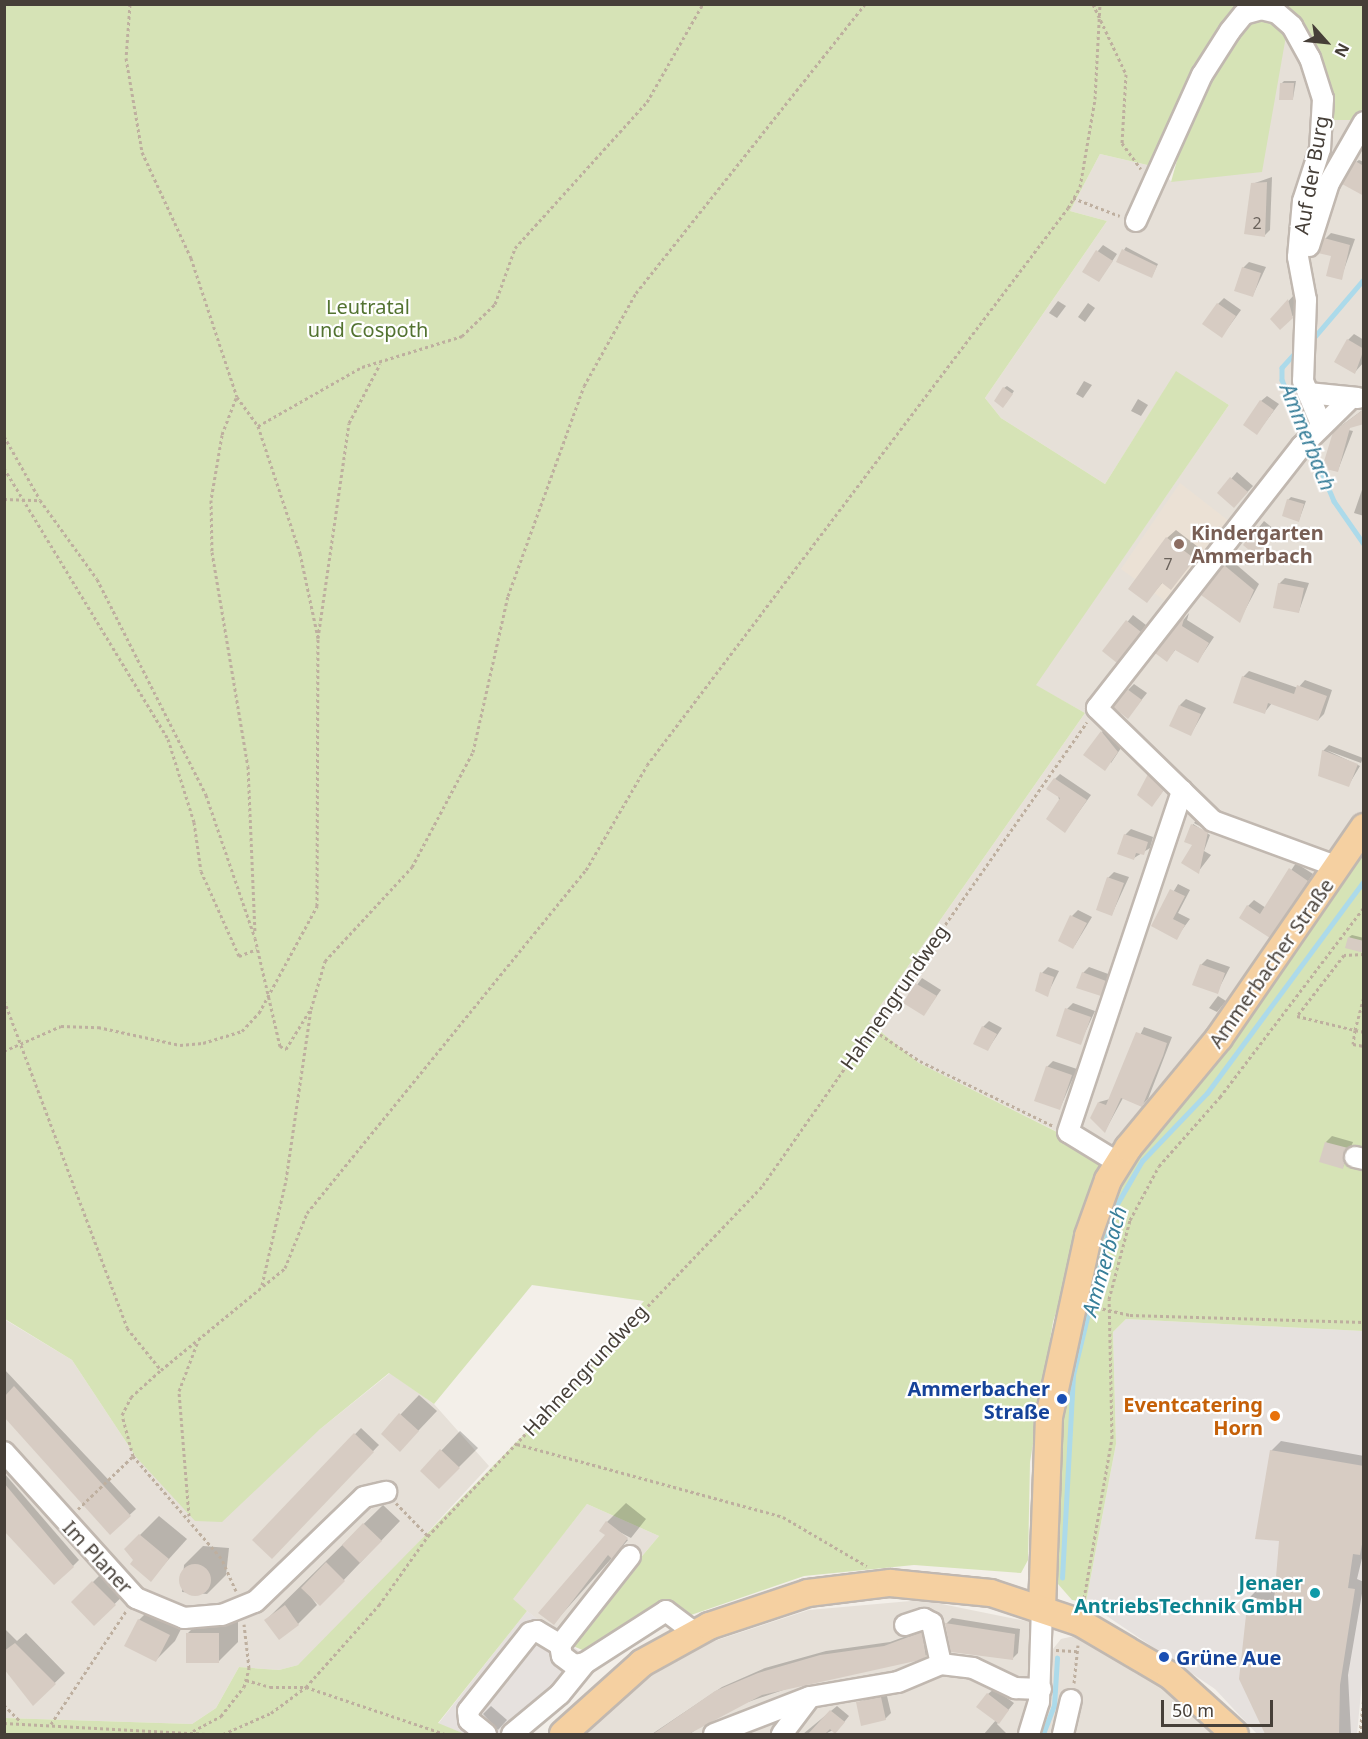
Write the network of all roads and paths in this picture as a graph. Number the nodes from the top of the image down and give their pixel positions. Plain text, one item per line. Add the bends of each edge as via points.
1 (130, 4) edge
2 (703, 4) edge
3 (865, 4) edge
4 (1093, 4) edge
5 (1100, 4) edge
6 (1100, 11) junction
7 (1364, 122) edge
8 (1152, 184) junction
9 (1073, 198) junction
10 (1136, 221) joint
11 (1305, 279) junction
12 (380, 364) junction
13 (1308, 393) junction
14 (237, 397) junction
15 (1357, 398) edge
16 (258, 426) junction
17 (1312, 434) junction
18 (4, 435) edge
19 (4, 468) edge
20 (4, 499) edge
21 (40, 500) junction
22 (22, 502) junction
23 (318, 638) junction
24 (1097, 708) junction
25 (1182, 791) junction
26 (1364, 827) edge
27 (1338, 867) junction
28 (1364, 907) edge
29 (255, 938) junction
30 (257, 949) junction
31 (1364, 954) edge
32 (1364, 996) edge
33 (4, 999) edge
34 (268, 999) junction
35 (311, 1009) junction
36 (1357, 1023) junction
37 (1364, 1025) edge
38 (1355, 1030) junction
39 (875, 1031) junction
40 (1364, 1032) edge
41 (20, 1045) junction
42 (1364, 1046) edge
43 (4, 1051) edge
44 (1068, 1131) junction
45 (1117, 1162) junction
46 (262, 1287) junction
47 (1097, 1308) dead end
48 (1109, 1313) junction
49 (1364, 1322) edge
50 (199, 1339) junction
51 (161, 1370) junction
52 (517, 1444) junction
53 (4, 1452) edge
54 (133, 1456) junction
55 (386, 1492) dead end
56 (401, 1508) dead end
57 (189, 1518) junction
58 (64, 1521) junction
59 (428, 1536) junction
60 (630, 1556) dead end
61 (876, 1571) dead end
62 (136, 1598) junction
63 (1042, 1608) junction
64 (240, 1609) junction
65 (1083, 1611) dead end
66 (904, 1625) dead end
67 (695, 1633) junction
68 (1079, 1636) dead end
69 (560, 1645) junction
70 (1055, 1650) dead end
71 (1078, 1651) junction
72 (585, 1663) junction
73 (941, 1664) junction
74 (246, 1680) junction
75 (306, 1687) junction
76 (1041, 1689) junction
77 (1364, 1695) edge
78 (810, 1697) junction
79 (1071, 1700) joint
80 (4, 1705) edge
81 (4, 1722) edge
82 (21, 1722) junction
83 (51, 1724) junction
84 (193, 1731) junction
85 (207, 1734) edge
86 (223, 1734) edge
87 (445, 1734) edge
88 (486, 1734) edge
89 (512, 1734) edge
90 (563, 1734) edge
91 (714, 1734) edge
92 (782, 1734) edge
93 (1029, 1734) edge
94 (1063, 1734) edge
95 (1235, 1734) edge
96 (1360, 1734) edge

1 - 14 path via 126,58 142,152 191,258
2 - 12 path via 647,102 515,248 495,304 462,336
3 - 35 path via 636,293 584,386 508,596 473,752 412,867 325,961
4 - 6 path
5 - 6 path
6 - 8 path via 1126,74 1122,143
6 - 9 path via 1095,99 1080,187
7 - 11 street via 1311,226
8 - 10 street, Auf der Burg
8 - 11 street, Auf der Burg via 1202,75 1230,31 1244,14 1261,9 1277,13 1292,26 1310,58 1323,99 1320,149 1299,229
9 - 10 path
9 - 46 path via 647,765 586,870 307,1213 285,1268
11 - 13 street, Auf der Burg
12 - 16 path via 362,367
12 - 23 path via 349,423
13 - 15 street
13 - 17 street
14 - 16 path
14 - 29 path via 222,435 211,500 212,552 248,766
15 - 17 street
16 - 23 path via 300,553
17 - 24 street
18 - 21 path
19 - 22 path
20 - 22 path
21 - 22 path
21 - 29 path via 97,579 174,726 206,795
22 - 30 path via 78,583 168,739 194,822 201,871 239,956
23 - 34 path via 317,906
24 - 25 street, Ammerbacher Straße
24 - 39 path, Hahnengrundweg
25 - 27 street, Ammerbacher Straße via 1214,821
25 - 44 street
26 - 27 main road, Ammerbacher Straße
27 - 45 main road, Ammerbacher Straße via 1220,1038
28 - 48 path via 1220,1097 1153,1176 1130,1220
29 - 30 path
30 - 34 path
31 - 38 path via 1344,955 1297,1016
32 - 36 path
33 - 41 path
34 - 35 path via 280,1046 286,1049
34 - 41 path via 242,1031 203,1044 180,1045 98,1028 61,1026 40,1030
35 - 46 path via 286,1180
36 - 37 path
36 - 38 path
38 - 40 path
38 - 42 path via 1353,1044
39 - 44 path via 960,1082
39 - 52 path, Hahnengrundweg via 763,1185
41 - 43 path
41 - 51 path via 127,1328
44 - 45 street
45 - 63 main road, Ammerbacher Straße via 1088,1236 1049,1417
46 - 50 path
47 - 48 path
48 - 49 path
48 - 65 path via 1112,1438
50 - 51 path
50 - 57 path via 179,1391
51 - 54 path via 131,1397 122,1415
52 - 59 path, Hahnengrundweg
52 - 61 path via 783,1517
53 - 58 street, Im Planer
54 - 57 path
54 - 58 path
55 - 64 street, Im Planer via 364,1497 270,1592
56 - 59 path
57 - 64 path via 221,1558
58 - 62 street, Im Planer
59 - 75 path, Hahnengrundweg via 379,1605
60 - 69 street
62 - 64 street, Im Planer via 184,1618
62 - 83 path
63 - 67 main road via 957,1586 890,1582 808,1593
63 - 76 street, Ammerbacher Straße
63 - 95 main road via 1133,1649 1171,1676
64 - 74 path via 247,1635
66 - 73 street via 924,1619 932,1623
67 - 72 street via 666,1611
67 - 90 main road via 642,1663
68 - 71 path
69 - 72 street via 562,1656 574,1665
69 - 88 street via 537,1631 530,1633 468,1711 469,1720
70 - 71 path
71 - 79 path
72 - 89 street via 560,1694
73 - 76 street via 973,1668 1014,1688
73 - 78 street via 898,1682
74 - 75 path via 270,1687
74 - 84 path via 235,1703
75 - 86 path, Hahnengrundweg via 271,1713
75 - 87 path
76 - 93 street, Ammerbacher Straße
77 - 96 path
78 - 91 street
78 - 92 street
79 - 94 street
80 - 82 path
81 - 82 path
82 - 83 path
83 - 84 path
84 - 85 path

